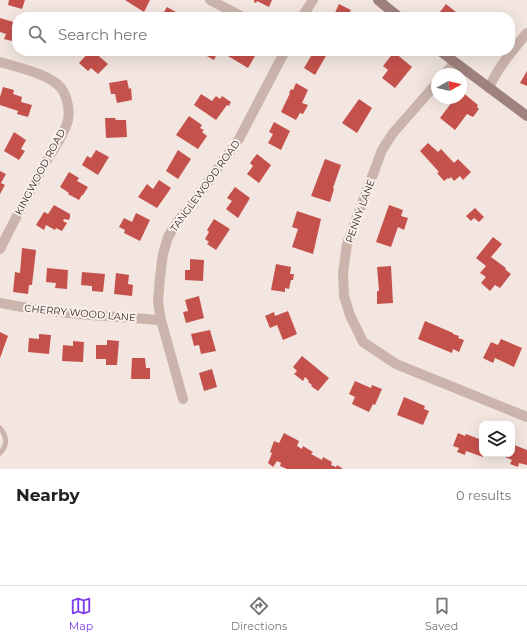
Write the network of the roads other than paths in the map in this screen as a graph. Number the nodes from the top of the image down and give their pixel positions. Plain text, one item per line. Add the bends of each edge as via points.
1 (210, 0) edge
2 (313, 0) edge
3 (378, 0) edge
4 (233, 12) edge
5 (305, 12) edge
6 (393, 12) edge
7 (527, 33) edge
8 (515, 47) edge
9 (283, 56) edge
10 (446, 56) edge
11 (507, 56) edge
12 (0, 62) edge
13 (454, 63) junction
14 (450, 68) edge
15 (489, 88) junction
16 (431, 90) edge
17 (527, 116) edge
18 (0, 249) edge
19 (0, 303) edge
20 (161, 320) junction
21 (183, 399) dead end
22 (527, 417) edge
23 (0, 428) edge
24 (0, 453) edge

1 - 4 street
2 - 5 street
3 - 6 street
7 - 8 street
9 - 20 street, TANGLEWOOD ROAD via 239,139 168,237 160,277 158,302
10 - 13 street
11 - 15 street
12 - 18 street, KINGWOOD ROAD via 52,81 61,87 69,110 62,133
13 - 14 street
13 - 15 street
15 - 17 street
16 - 22 street, PENNY LANE via 393,133 382,150 347,244 343,273 344,296 363,342 396,364
19 - 20 street, CHERRY WOOD LANE via 63,312
20 - 21 street, TANGLEWOOD ROAD
23 - 24 lane via 6,442

